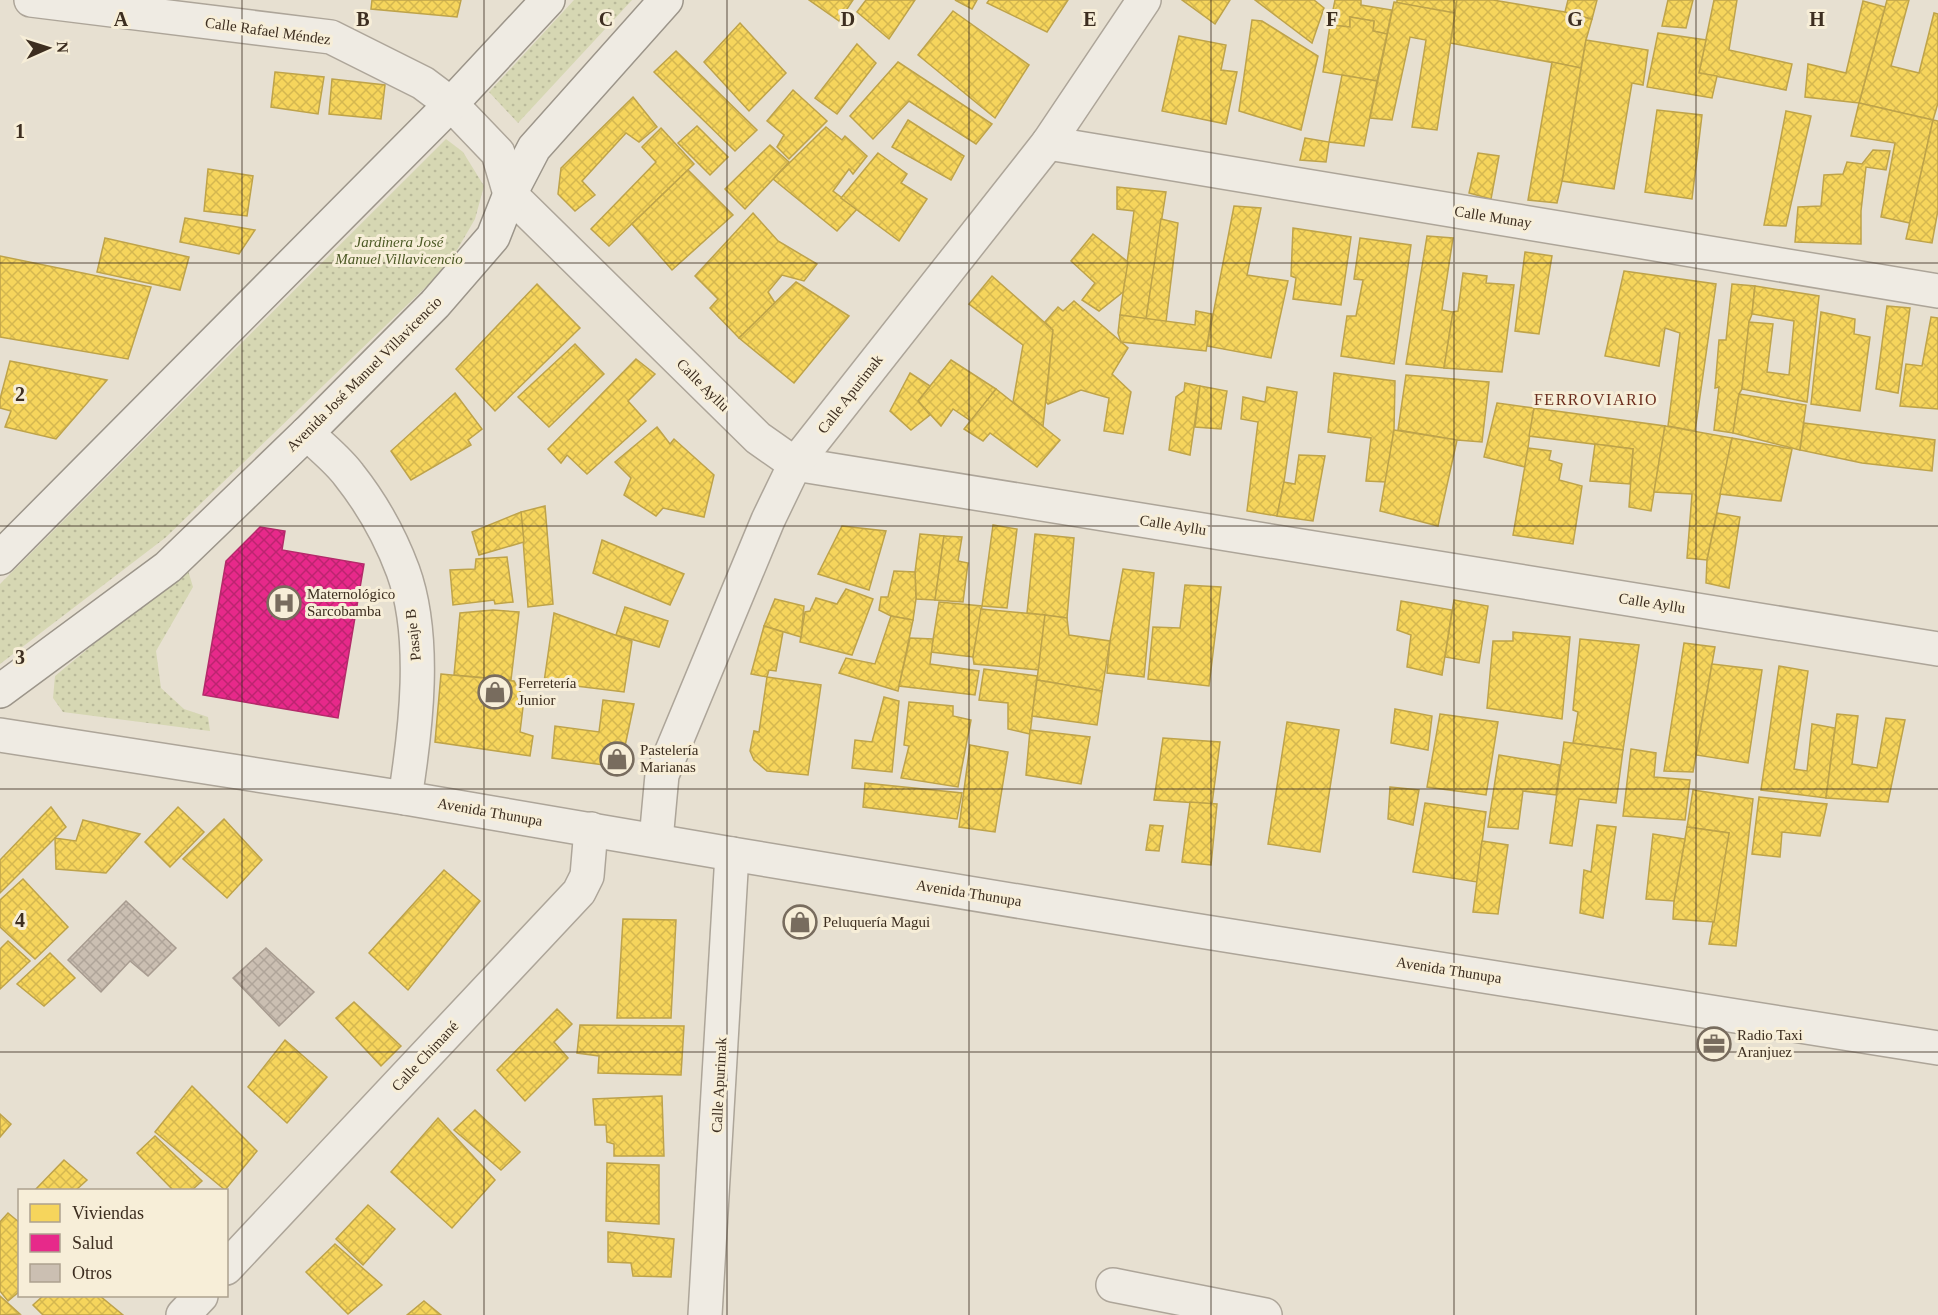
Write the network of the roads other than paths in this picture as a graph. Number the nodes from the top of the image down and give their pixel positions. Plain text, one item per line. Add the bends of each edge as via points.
1 (31, 0) edge
2 (548, 0) edge
3 (666, 0) edge
4 (1144, 0) edge
5 (451, 104) junction
6 (1048, 143) junction
7 (510, 194) junction
8 (1938, 291) edge
9 (307, 433) junction
10 (795, 464) junction
11 (0, 558) edge
12 (1938, 649) edge
13 (0, 691) edge
14 (0, 735) edge
15 (405, 798) junction
16 (591, 829) junction
17 (656, 840) junction
18 (732, 854) junction
19 (1938, 1048) edge
20 (228, 1266) edge
21 (1113, 1285) dead end
22 (200, 1297) edge
23 (183, 1315) edge
24 (705, 1315) edge
25 (1265, 1315) edge

1 - 5 street, Calle Rafael Méndez via 331,37 423,83
2 - 5 street
3 - 7 street, Avenida José Manuel Villavicencio via 534,148
4 - 6 street, Calle Apurimak
5 - 7 street, Calle Rafael Méndez via 498,153
5 - 11 street
6 - 8 street, Calle Munay
6 - 10 street, Calle Apurimak
7 - 9 street, Avenida José Manuel Villavicencio via 493,237 435,304
7 - 10 street, Calle Ayllu via 758,438
9 - 13 street, Avenida José Manuel Villavicencio via 168,567
9 - 15 street, Pasaje B via 348,473 380,520 403,572 416,628 417,685
10 - 12 street, Calle Ayllu
10 - 17 street, Calle Apurimak via 662,775
14 - 15 street, Avenida Thunupa
15 - 16 street, Avenida Thunupa
16 - 17 street, Avenida Thunupa
16 - 20 street, Calle Chimané via 586,876 579,892
17 - 18 street, Avenida Thunupa
18 - 19 street, Avenida Thunupa
18 - 24 street, Calle Apurimak
21 - 25 street
22 - 23 street

